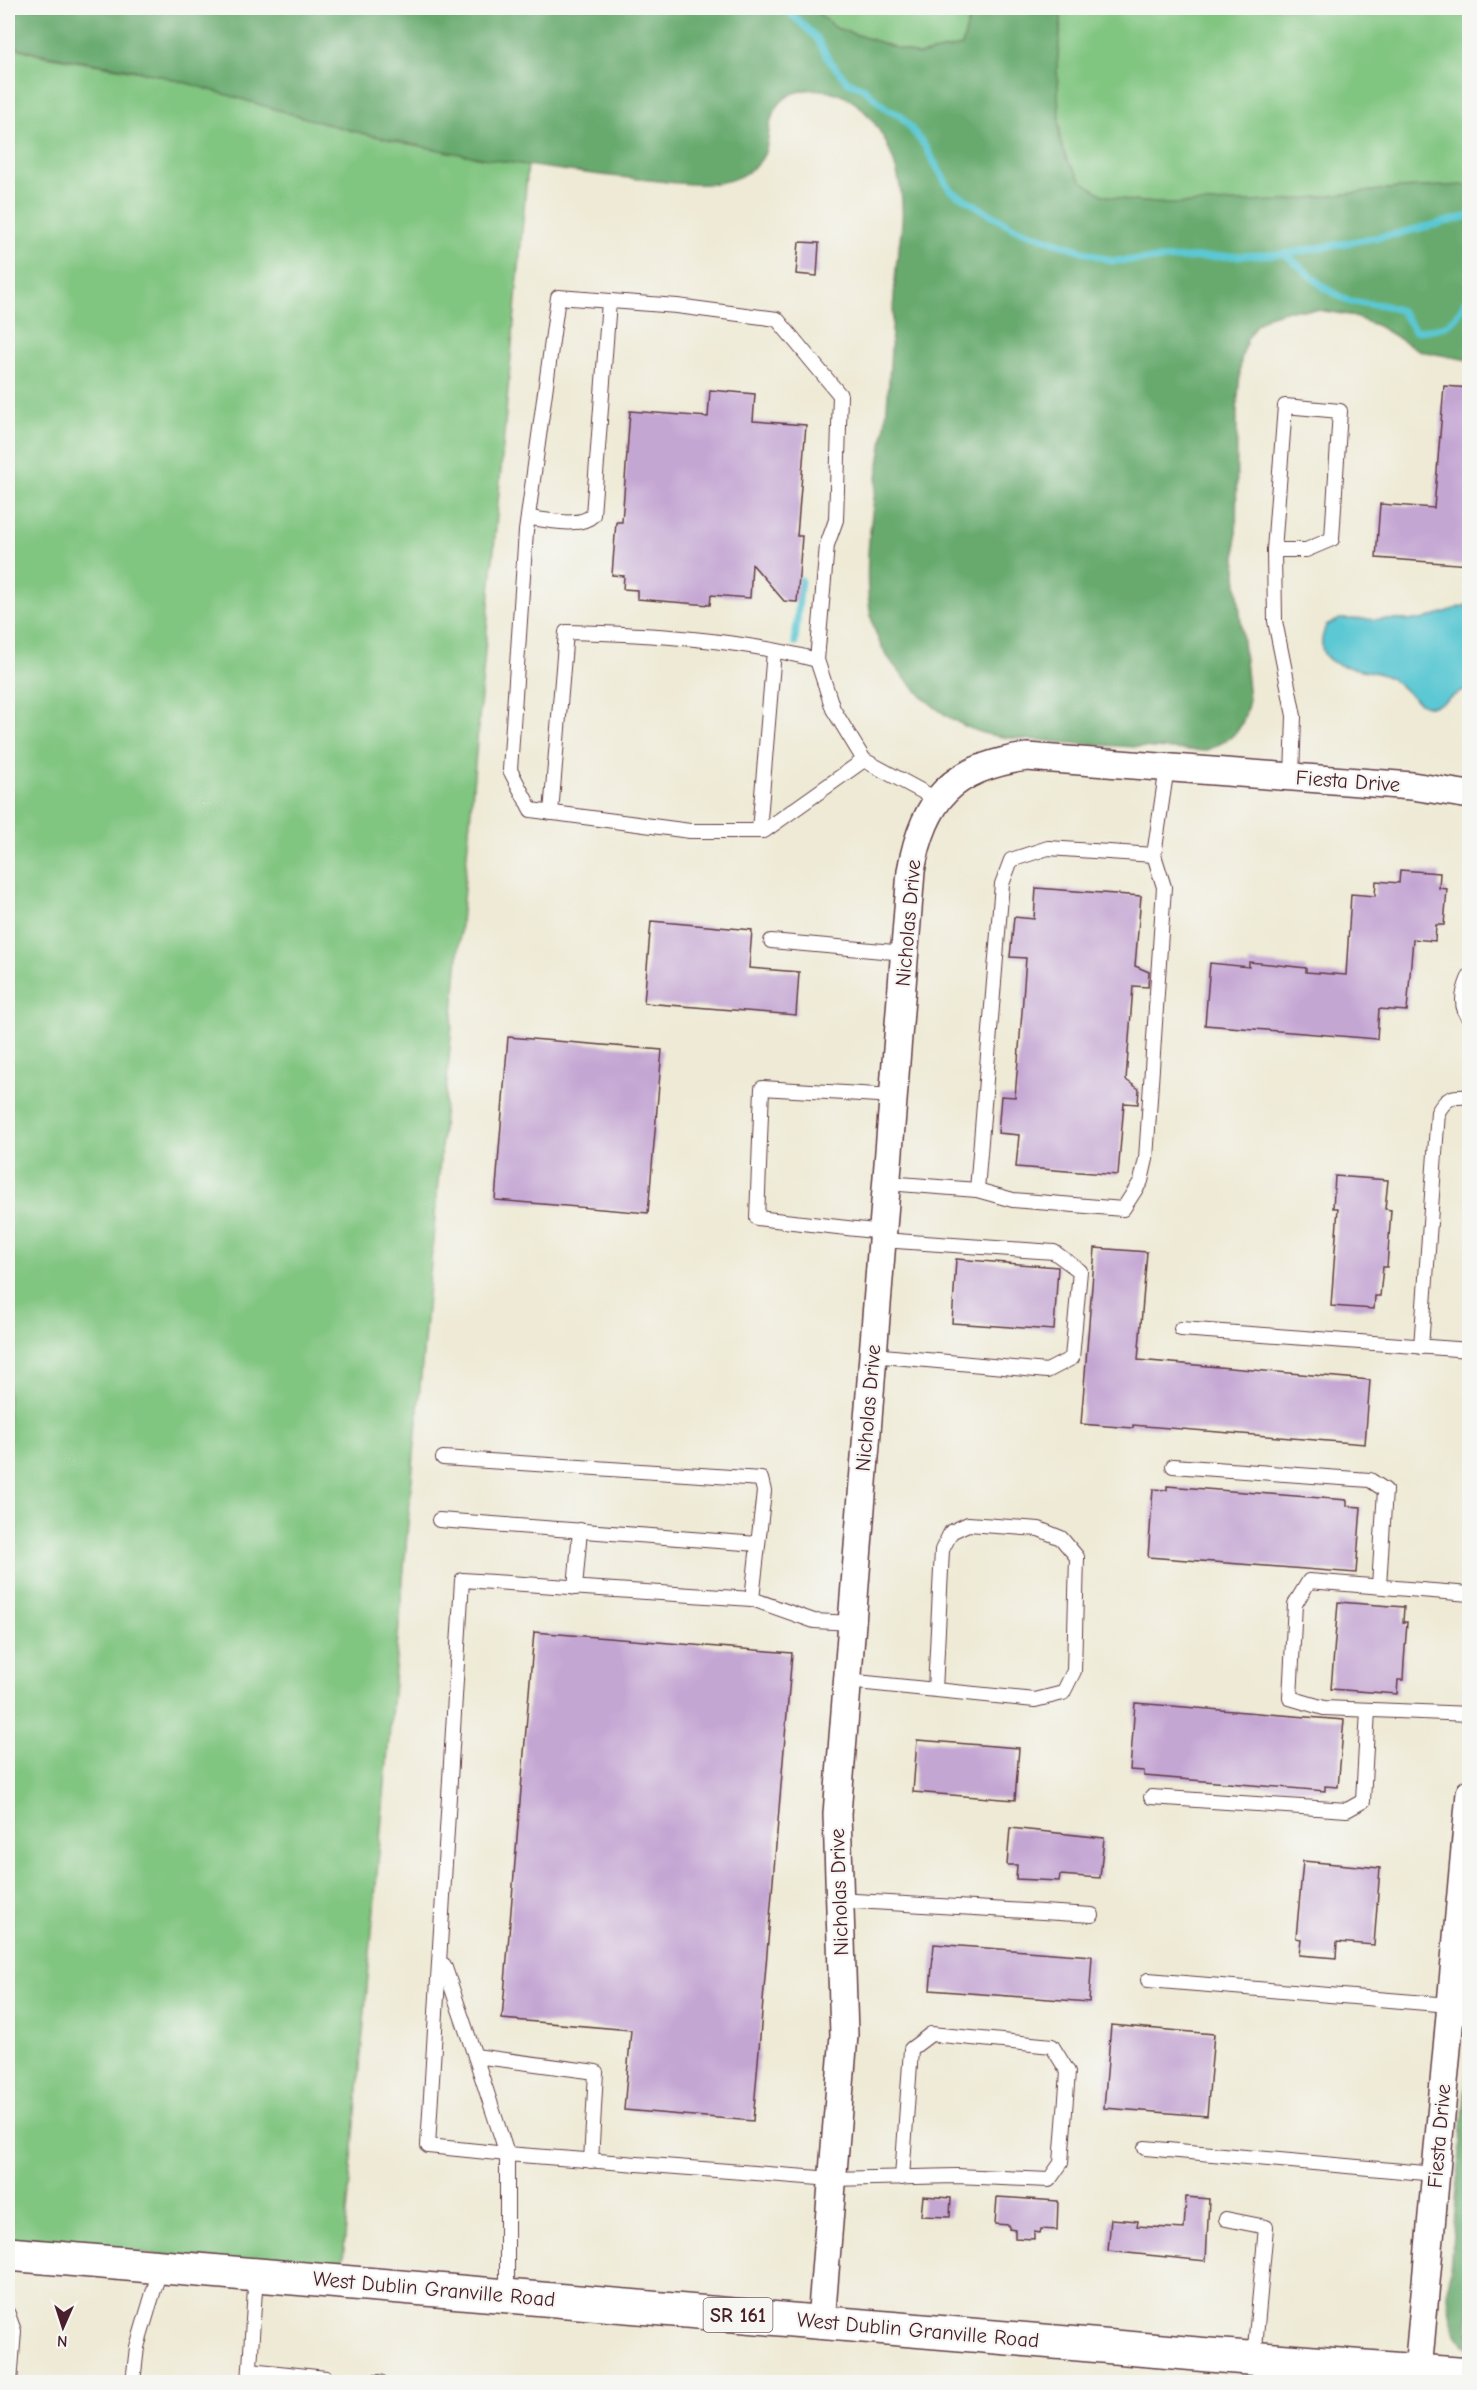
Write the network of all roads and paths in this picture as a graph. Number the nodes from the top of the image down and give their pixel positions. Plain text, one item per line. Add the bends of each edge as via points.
1 (609, 301) junction
2 (528, 518) junction
3 (1274, 550) junction
4 (774, 651) junction
5 (817, 660) junction
6 (864, 760) junction
7 (1167, 767) junction
8 (1226, 772) joint
9 (1292, 777) junction
10 (1470, 795) edge
11 (938, 800) junction
12 (551, 813) junction
13 (759, 831) junction
14 (1154, 855) junction
15 (771, 941) dead end
16 (905, 953) junction
17 (1470, 975) edge
18 (1470, 1018) edge
19 (894, 1096) junction
20 (1470, 1097) edge
21 (887, 1183) junction
22 (977, 1190) junction
23 (883, 1236) junction
24 (1181, 1329) dead end
25 (1421, 1347) junction
26 (1470, 1350) edge
27 (872, 1355) junction
28 (443, 1458) dead end
29 (1173, 1466) dead end
30 (439, 1520) dead end
31 (580, 1530) junction
32 (758, 1544) junction
33 (1379, 1586) junction
34 (575, 1588) junction
35 (1470, 1593) edge
36 (752, 1599) junction
37 (852, 1623) junction
38 (847, 1681) junction
39 (935, 1690) junction
40 (1368, 1710) junction
41 (1470, 1714) edge
42 (1470, 1793) edge
43 (1151, 1797) dead end
44 (838, 1900) junction
45 (1092, 1916) dead end
46 (441, 1958) junction
47 (1148, 1980) dead end
48 (1450, 2006) junction
49 (476, 2056) junction
50 (1145, 2148) dead end
51 (507, 2154) junction
52 (591, 2161) junction
53 (1436, 2174) junction
54 (902, 2178) junction
55 (832, 2179) junction
56 (1226, 2219) dead end
57 (8, 2254) edge
58 (161, 2266) junction
59 (256, 2274) junction
60 (507, 2295) junction
61 (8, 2314) edge
62 (821, 2322) junction
63 (1254, 2359) junction
64 (1412, 2374) edge
65 (1470, 2375) edge
66 (249, 2376) edge
67 (326, 2378) dead end
68 (10, 2382) edge
69 (133, 2382) edge
70 (352, 2382) edge
71 (380, 2382) edge

1 - 2 lane via 558,297
1 - 2 lane via 593,515 578,522
1 - 5 lane via 777,319 840,395 836,520 827,545
2 - 12 lane via 510,770 531,810
3 - 3 lane via 1285,406 1340,411 1332,539 1306,550
3 - 9 lane via 1275,621 1294,716
4 - 5 lane
4 - 12 lane via 622,634 566,632
4 - 13 lane
5 - 6 lane via 833,709
6 - 11 lane
6 - 13 lane
7 - 8 street, Nicholas Drive
7 - 11 street, Nicholas Drive via 1051,758 1002,761 978,768 956,781
7 - 14 lane
8 - 9 street, Fiesta Drive
9 - 10 street, Fiesta Drive via 1421,786
11 - 16 street, Nicholas Drive via 925,817 916,842
12 - 13 lane via 690,831
14 - 22 lane via 1048,848 1011,860 1002,884
14 - 22 lane via 1164,887 1146,1159 1141,1181 1123,1209 1013,1200
15 - 16 lane
16 - 19 street, Nicholas Drive
17 - 18 lane via 1463,1004
19 - 21 street, Nicholas Drive
19 - 23 lane via 762,1088 756,1218
20 - 25 lane via 1452,1096 1438,1112
21 - 22 lane
21 - 23 street, Nicholas Drive
23 - 27 street, Nicholas Drive
23 - 27 lane via 1054,1252 1080,1271 1072,1359 1047,1371
24 - 25 lane
25 - 26 lane
27 - 37 street, Nicholas Drive
28 - 32 lane via 761,1479 764,1491
29 - 33 lane via 1370,1480 1385,1490
30 - 31 lane
31 - 32 lane
31 - 34 lane
32 - 36 lane
33 - 35 lane
33 - 40 lane via 1309,1581 1294,1604 1290,1698 1324,1708
34 - 36 lane
34 - 46 lane via 462,1580
36 - 37 lane via 814,1621
37 - 38 street, Nicholas Drive
38 - 39 lane
38 - 44 street, Nicholas Drive via 837,1814
39 - 39 lane via 1035,1700 1062,1693 1074,1671 1077,1557 1061,1538 1040,1530 968,1524 951,1532 942,1550
40 - 41 lane
40 - 43 lane via 1363,1801 1347,1810
42 - 48 street, Fiesta Drive
44 - 45 lane
44 - 55 street, Nicholas Drive via 844,2035
46 - 49 lane
46 - 51 lane via 428,2146
47 - 48 lane
48 - 53 street, Fiesta Drive
49 - 51 lane
49 - 52 lane via 596,2072
50 - 53 lane
51 - 52 lane
51 - 60 lane
52 - 55 lane
53 - 64 street, Fiesta Drive
54 - 54 lane via 1049,2180 1061,2163 1068,2072 1052,2046 931,2034 911,2049
54 - 55 lane
55 - 62 street, Nicholas Drive
56 - 63 lane via 1266,2227
57 - 58 main road, West Dublin Granville Road / SR 161
58 - 59 main road, West Dublin Granville Road / SR 161
58 - 69 lane via 137,2347
59 - 60 main road, West Dublin Granville Road / SR 161
59 - 66 lane
60 - 62 main road, West Dublin Granville Road / SR 161
61 - 68 lane via 14,2331
62 - 63 main road, West Dublin Granville Road / SR 161
63 - 64 main road, West Dublin Granville Road / SR 161
64 - 65 main road, West Dublin Granville Road / SR 161
66 - 67 lane
70 - 71 lane

